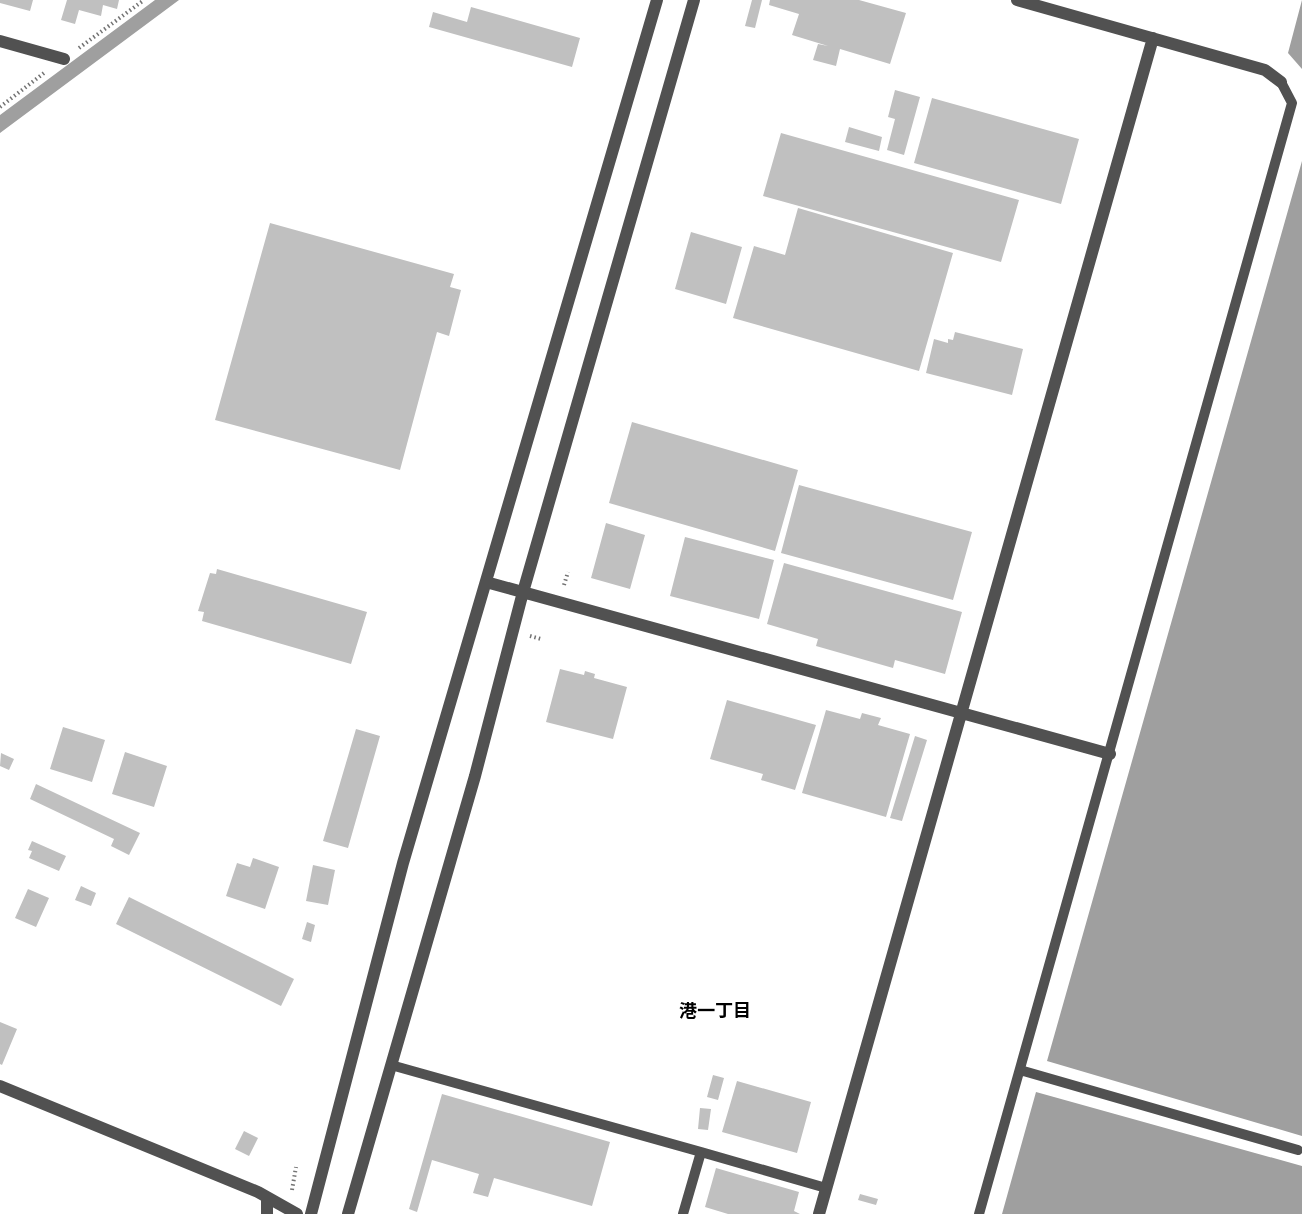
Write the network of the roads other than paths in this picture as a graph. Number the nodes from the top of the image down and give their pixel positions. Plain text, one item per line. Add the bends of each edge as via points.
1 (657, 0) edge
2 (694, 0) edge
3 (1017, 0) edge
4 (1153, 38) junction
5 (0, 41) edge
6 (64, 59) dead end
7 (1281, 82) joint
8 (486, 582) junction
9 (523, 592) junction
10 (961, 713) junction
11 (1110, 754) junction
12 (391, 1065) junction
13 (1020, 1070) junction
14 (0, 1086) edge
15 (1298, 1150) dead end
16 (701, 1152) junction
17 (826, 1188) junction
18 (267, 1197) junction
19 (267, 1214) edge
20 (297, 1214) edge
21 (311, 1214) edge
22 (348, 1214) edge
23 (684, 1214) edge
24 (819, 1214) edge
25 (979, 1214) edge

1 - 8 street
2 - 9 street
3 - 4 street
4 - 7 street via 1265,70
4 - 10 street
5 - 6 street
7 - 11 lane via 1292,104
8 - 9 street
8 - 21 street via 403,863
9 - 10 street
9 - 12 street via 475,776
10 - 11 street
10 - 17 street
11 - 13 lane
12 - 16 lane
12 - 22 street
13 - 15 lane
13 - 25 lane
14 - 18 street
16 - 17 lane
16 - 23 lane
17 - 24 street
18 - 19 street
18 - 20 street

